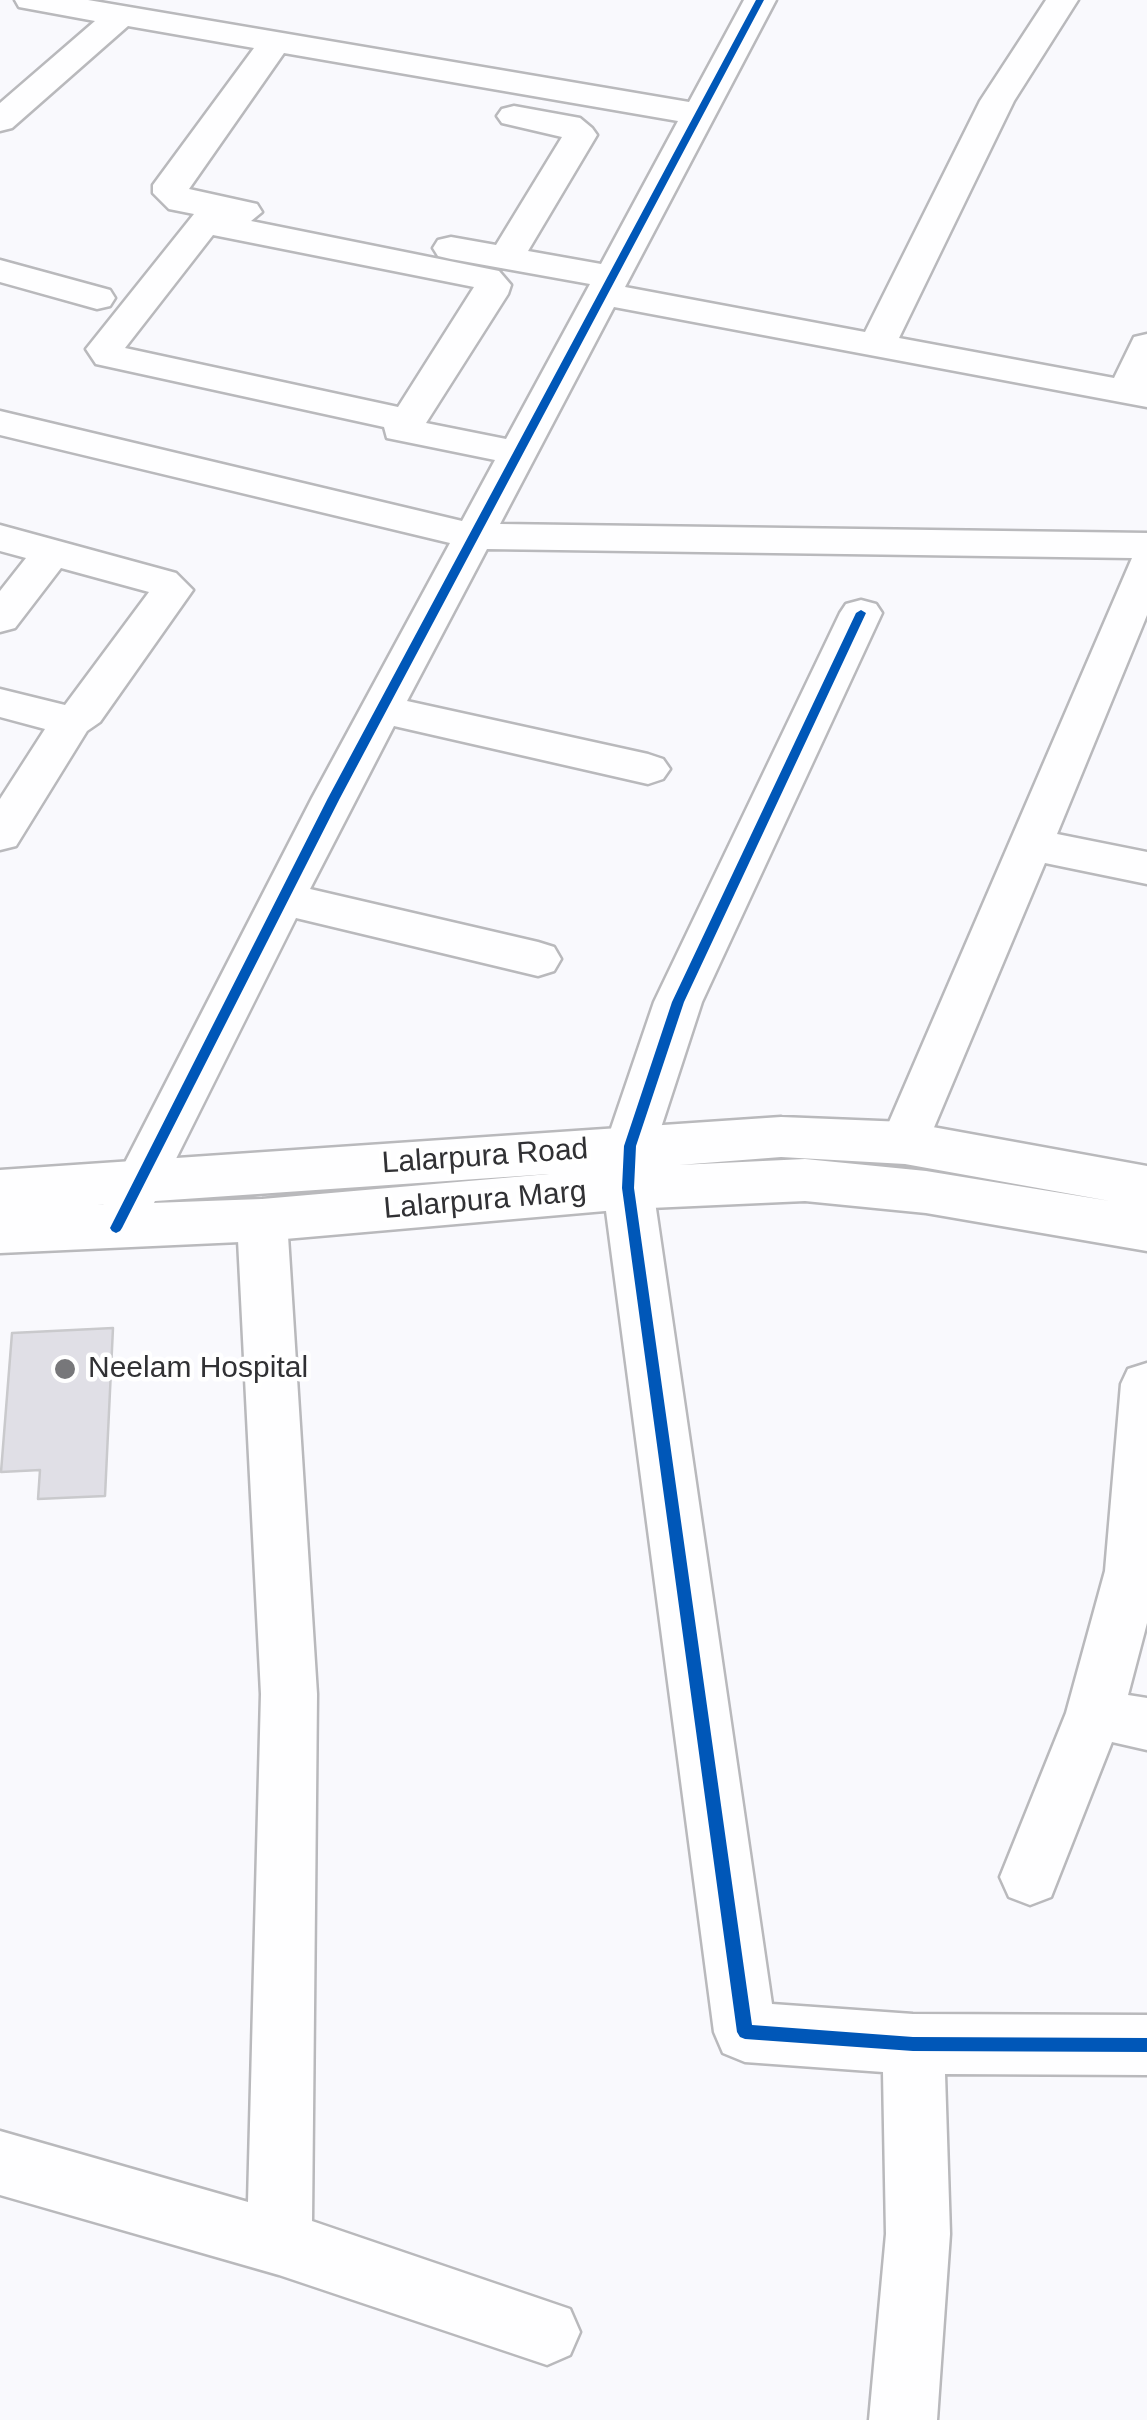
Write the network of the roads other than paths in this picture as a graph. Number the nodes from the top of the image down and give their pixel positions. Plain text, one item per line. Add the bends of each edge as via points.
1 (30, 0) edge
2 (760, 0) edge
3 (1062, 0) edge
4 (119, 17) junction
5 (265, 58) junction
6 (294, 79) dead end
7 (490, 112) dead end
8 (699, 114) junction
9 (0, 121) edge
10 (506, 258) junction
11 (0, 271) edge
12 (608, 285) junction
13 (97, 298) dead end
14 (878, 345) junction
15 (1147, 345) edge
16 (1137, 394) edge
17 (408, 420) junction
18 (0, 423) edge
19 (522, 444) junction
20 (474, 536) junction
21 (0, 538) edge
22 (1147, 546) edge
23 (52, 552) junction
24 (1147, 566) edge
25 (861, 613) dead end
26 (0, 618) edge
27 (0, 703) edge
28 (382, 710) junction
29 (72, 721) junction
30 (648, 769) dead end
31 (0, 835) edge
32 (1030, 844) junction
33 (1147, 868) edge
34 (283, 899) junction
35 (538, 959) dead end
36 (905, 1143) junction
37 (629, 1167) junction
38 (1147, 1187) edge
39 (0, 1191) edge
40 (128, 1206) junction
41 (262, 1220) junction
42 (1147, 1229) edge
43 (0, 1230) edge
44 (1147, 1384) edge
45 (1121, 1719) edge
46 (1030, 1877) dead end
47 (913, 2044) junction
48 (1147, 2045) edge
49 (0, 2162) edge
50 (278, 2243) junction
51 (547, 2332) dead end
52 (903, 2420) edge

1 - 4 street
2 - 8 street
3 - 14 street via 998,101
4 - 5 street
4 - 9 street
5 - 6 street
5 - 8 street
5 - 10 street via 171,184 171,193
7 - 10 street via 568,125 580,135
8 - 12 street
10 - 12 street
11 - 13 street
12 - 14 street
12 - 19 street
14 - 16 street
15 - 16 street
17 - 17 street via 109,356 105,349 204,222 486,279 490,294
17 - 19 street
18 - 20 street
19 - 20 street
20 - 22 street
20 - 28 street
21 - 23 street
23 - 26 street
23 - 29 street via 172,590
24 - 32 street
25 - 37 street via 678,1002
27 - 29 street
28 - 30 street
28 - 34 street
29 - 31 street
32 - 33 street
32 - 36 street
34 - 35 street
34 - 40 street
36 - 37 street, Lalarpura Road via 781,1137
36 - 38 street, Lalarpura Road
37 - 40 street, Lalarpura Road
37 - 41 street, Lalarpura Marg
37 - 42 street, Lalarpura Marg via 926,1192
37 - 47 street via 745,2032
39 - 40 street, Lalarpura Road
40 - 41 street, Lalarpura Marg
40 - 43 street, Lalarpura Marg
41 - 50 street via 289,1694
44 - 45 street
45 - 46 street
47 - 48 street
47 - 52 street via 918,2234
49 - 50 street
50 - 51 street

